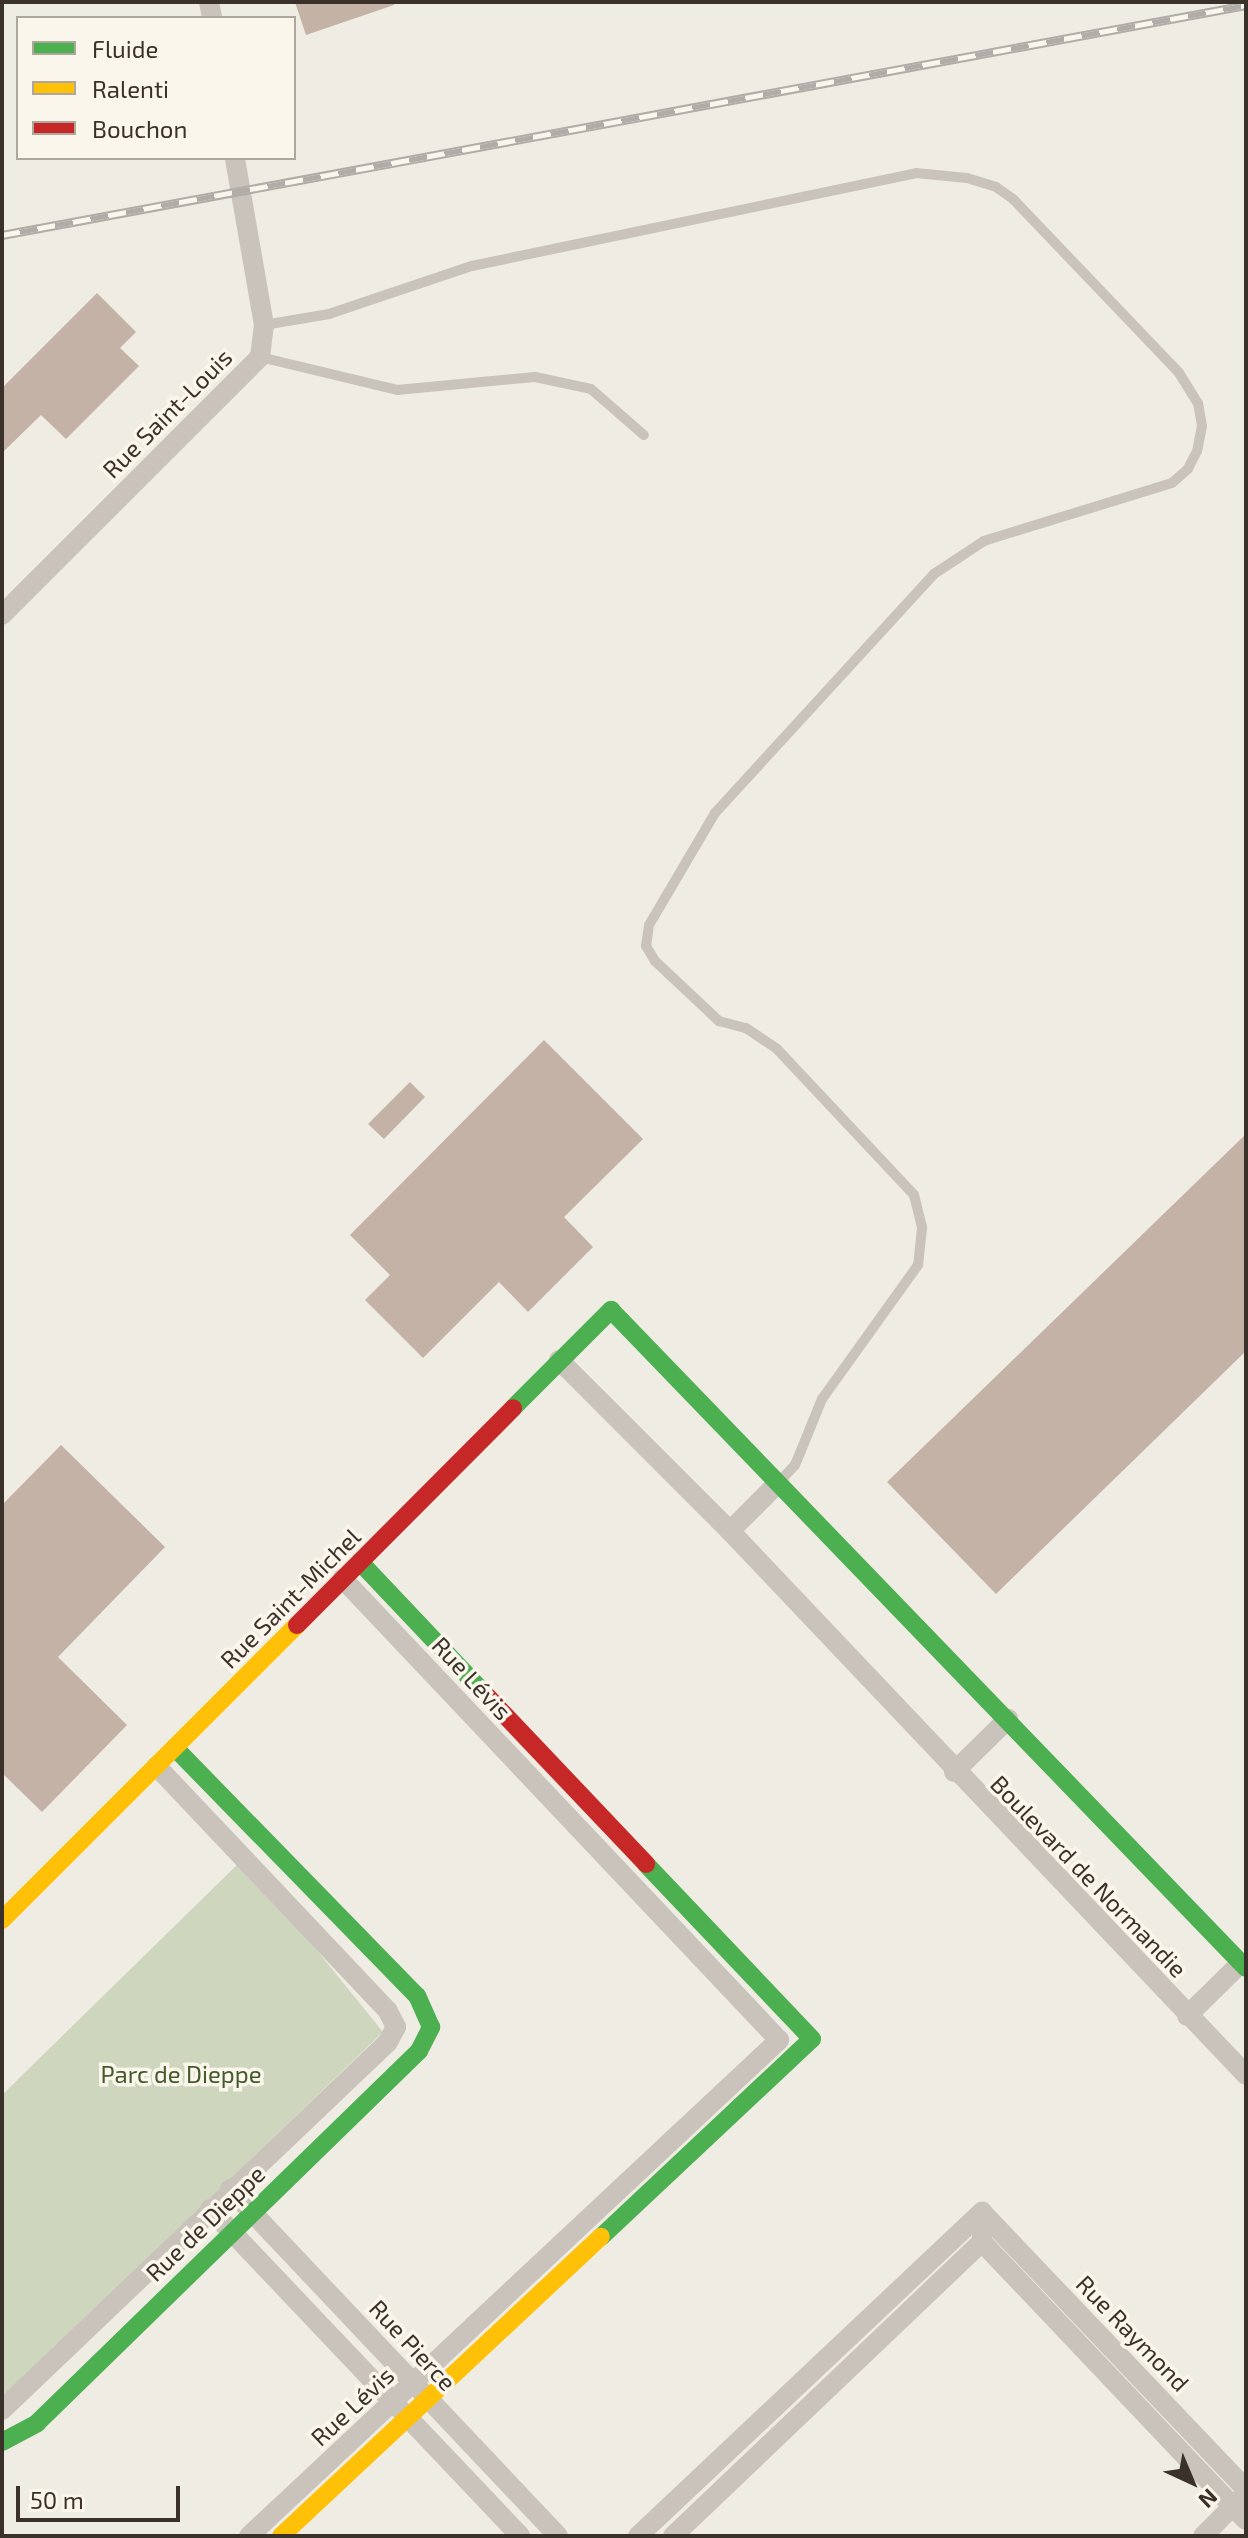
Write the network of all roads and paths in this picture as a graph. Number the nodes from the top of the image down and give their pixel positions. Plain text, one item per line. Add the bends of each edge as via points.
1 (235, 160) edge
2 (264, 325) junction
3 (260, 357) junction
4 (644, 435) dead end
5 (2, 615) edge
6 (611, 1310) joint
7 (559, 1360) junction
8 (779, 1482) junction
9 (730, 1531) junction
10 (360, 1562) junction
11 (343, 1579) junction
12 (1008, 1719) junction
13 (175, 1748) junction
14 (156, 1766) junction
15 (954, 1772) junction
16 (580, 1794) junction
17 (563, 1812) junction
18 (2, 1920) edge
19 (1244, 1966) edge
20 (1187, 2016) junction
21 (396, 2027) junction
22 (431, 2027) junction
23 (812, 2039) junction
24 (779, 2040) junction
25 (1246, 2075) edge
26 (230, 2189) junction
27 (210, 2209) junction
28 (252, 2212) junction
29 (982, 2212) junction
30 (593, 2215) junction
31 (609, 2230) junction
32 (232, 2233) junction
33 (982, 2242) junction
34 (422, 2392) junction
35 (777, 2401) junction
36 (394, 2403) junction
37 (2, 2410) edge
38 (409, 2420) junction
39 (794, 2421) junction
40 (2, 2442) edge
41 (1243, 2507) edge
42 (249, 2536) edge
43 (281, 2536) edge
44 (520, 2536) edge
45 (558, 2536) edge
46 (638, 2536) edge
47 (673, 2536) edge
48 (1203, 2536) edge
49 (1234, 2536) edge

1 - 2 street, Rue Saint-Louis
2 - 3 street, Rue Saint-Louis
2 - 8 lane via 329,314 472,266 916,173 967,178 1013,199 1179,373 1198,403 1202,426 1197,451 1172,483 984,541 934,574 715,813 649,925 646,946 655,961 719,1021 746,1028 777,1049 914,1195 922,1228 918,1265 822,1399 795,1465
3 - 4 lane via 397,390 535,377 591,389
3 - 5 street, Rue Saint-Louis
6 - 7 street, Rue Saint-Michel
6 - 8 street, Boulevard de Normandie
7 - 9 street, Boulevard de Normandie
7 - 10 street, Rue Saint-Michel
8 - 9 street
8 - 12 street, Boulevard de Normandie
9 - 15 street, Boulevard de Normandie
10 - 11 street, Rue Saint-Michel
10 - 16 street, Rue Lévis
11 - 13 street, Rue Saint-Michel
11 - 17 street, Rue Lévis
12 - 15 street, Boulevard de Normandie
12 - 19 street, Boulevard de Normandie
13 - 14 street, Rue Saint-Michel
13 - 22 street via 417,1996
14 - 18 street, Rue Saint-Michel
14 - 21 street via 388,2011
15 - 20 street, Boulevard de Normandie
16 - 17 street
16 - 23 street, Rue Lévis
17 - 24 street, Rue Lévis
19 - 20 street, Boulevard de Normandie
20 - 25 street, Boulevard de Normandie
21 - 22 street
21 - 26 street, Rue de Dieppe via 388,2042
22 - 28 street, Rue de Dieppe via 419,2051
23 - 24 street
23 - 31 street, Rue Lévis
24 - 30 street, Rue Lévis
26 - 27 street, Rue de Dieppe
26 - 28 street, Rue Pierce
27 - 32 street
27 - 37 street, Rue de Dieppe
28 - 32 street, Rue de Dieppe
28 - 34 street, Rue Pierce
29 - 33 street
29 - 35 street
29 - 41 street, Rue Raymond
30 - 31 street
30 - 34 street, Rue Lévis
31 - 34 street, Rue Lévis
32 - 36 street
32 - 40 street, Rue de Dieppe via 37,2423
33 - 39 street
33 - 41 street, Rue Raymond
34 - 36 street, Rue Lévis
34 - 38 street, Rue Lévis
34 - 45 street, Rue Pierce
35 - 39 street
35 - 46 street
36 - 38 street
36 - 42 street, Rue Lévis
38 - 43 street, Rue Lévis
38 - 44 street
39 - 47 street
41 - 48 street
41 - 49 street

